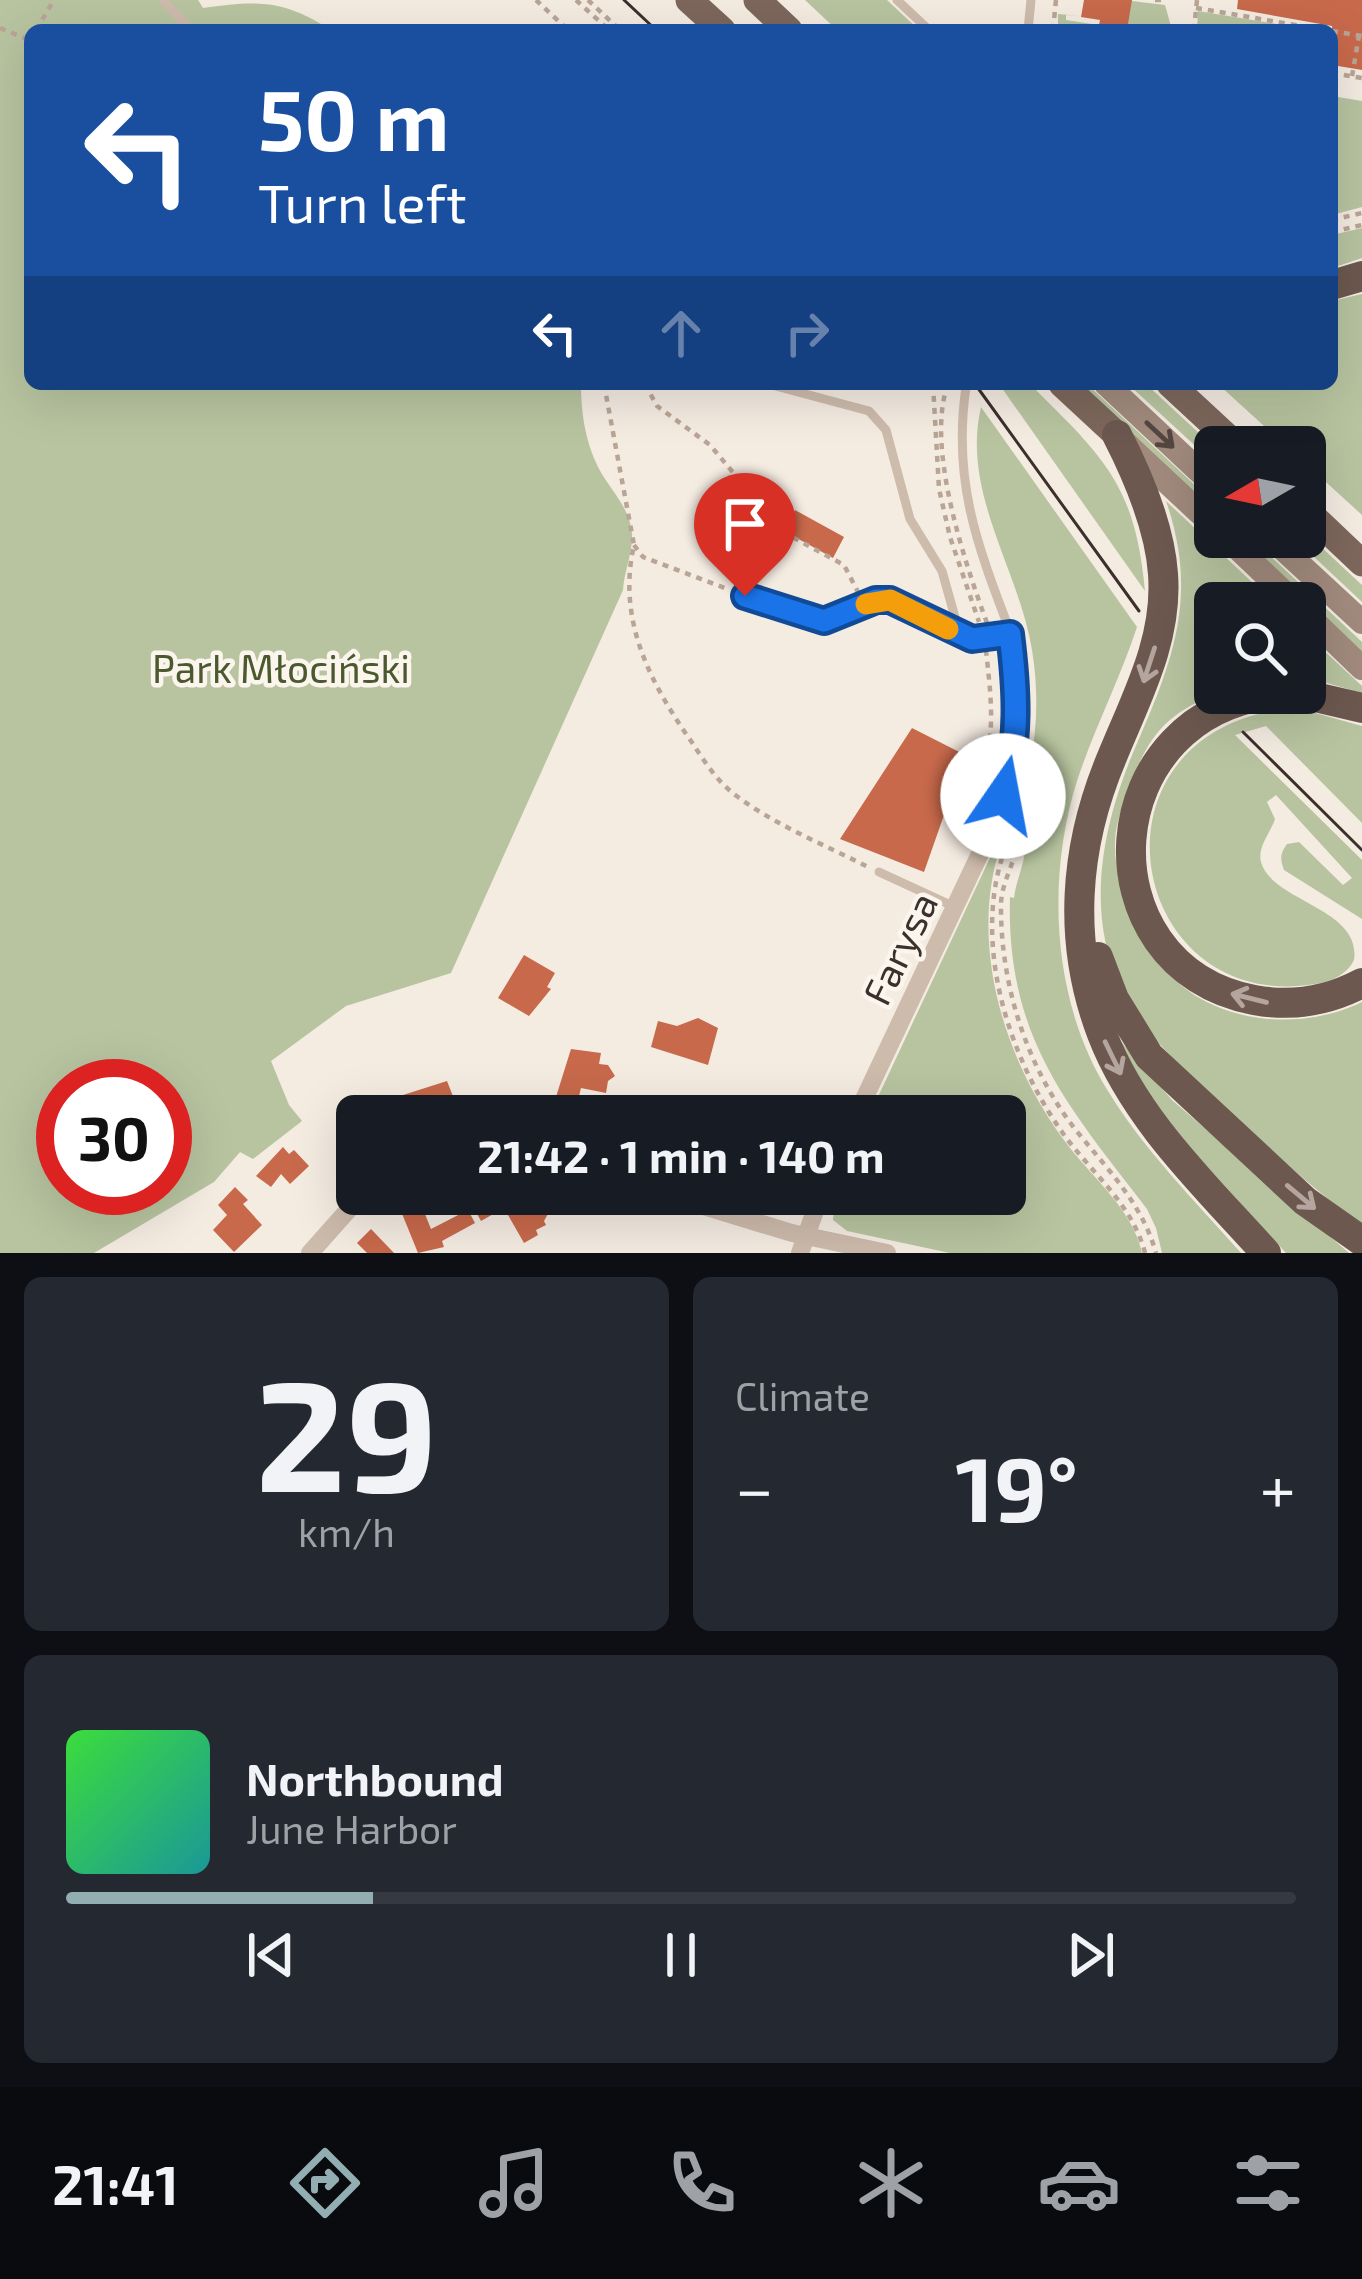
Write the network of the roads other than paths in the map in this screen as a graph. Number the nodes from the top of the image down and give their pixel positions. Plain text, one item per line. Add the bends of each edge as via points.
1 (163, 0) edge
2 (689, 0) edge
3 (757, 0) edge
4 (897, 0) edge
5 (185, 24) edge
6 (715, 24) edge
7 (783, 24) edge
8 (923, 24) edge
9 (790, 390) edge
10 (966, 390) edge
11 (1068, 390) edge
12 (1112, 390) edge
13 (1176, 390) edge
14 (1215, 426) edge
15 (1117, 435) junction
16 (1194, 466) edge
17 (1194, 506) edge
18 (1326, 529) edge
19 (1248, 558) edge
20 (1293, 558) edge
21 (1362, 563) edge
22 (1272, 582) edge
23 (745, 596) road end
24 (1362, 622) edge
25 (1326, 633) edge
26 (960, 634) junction
27 (1001, 635) junction
28 (1362, 668) edge
29 (1326, 700) edge
30 (1362, 708) edge
31 (1210, 714) edge
32 (1083, 863) junction
33 (878, 872) road end
34 (955, 907) junction
35 (1362, 983) edge
36 (866, 1095) edge
37 (344, 1215) edge
38 (722, 1215) edge
39 (813, 1215) edge
40 (1362, 1241) edge
41 (803, 1244) edge
42 (310, 1253) edge
43 (887, 1253) edge
44 (1267, 1253) edge

1 - 5 lane
2 - 6 main road
3 - 7 main road
4 - 8 lane
9 - 26 lane via 878,418
10 - 27 lane, Farysa via 965,502
11 - 15 main road
12 -> 16 main road
13 - 14 main road
15 - 17 main road
15 -> 32 highway via 1164,575 1154,656 1094,809
18 - 21 main road
19 - 22 main road
20 - 24 main road
23 - 26 lane via 824,621 890,600
25 - 28 main road
26 - 27 lane
27 - 34 street, Farysa via 1018,698 1011,770
29 - 30 highway
35 -> 31 highway via 1293,1004 1227,993 1202,980 1152,927 1133,881 1136,808 1163,754
32 -> 40 highway via 1103,974 1149,1057 1305,1201
32 -> 44 highway via 1080,957 1102,1036 1145,1113
33 - 34 lane
34 - 36 street, Farysa
37 - 42 street
38 - 41 street
39 - 41 street
41 - 43 street

